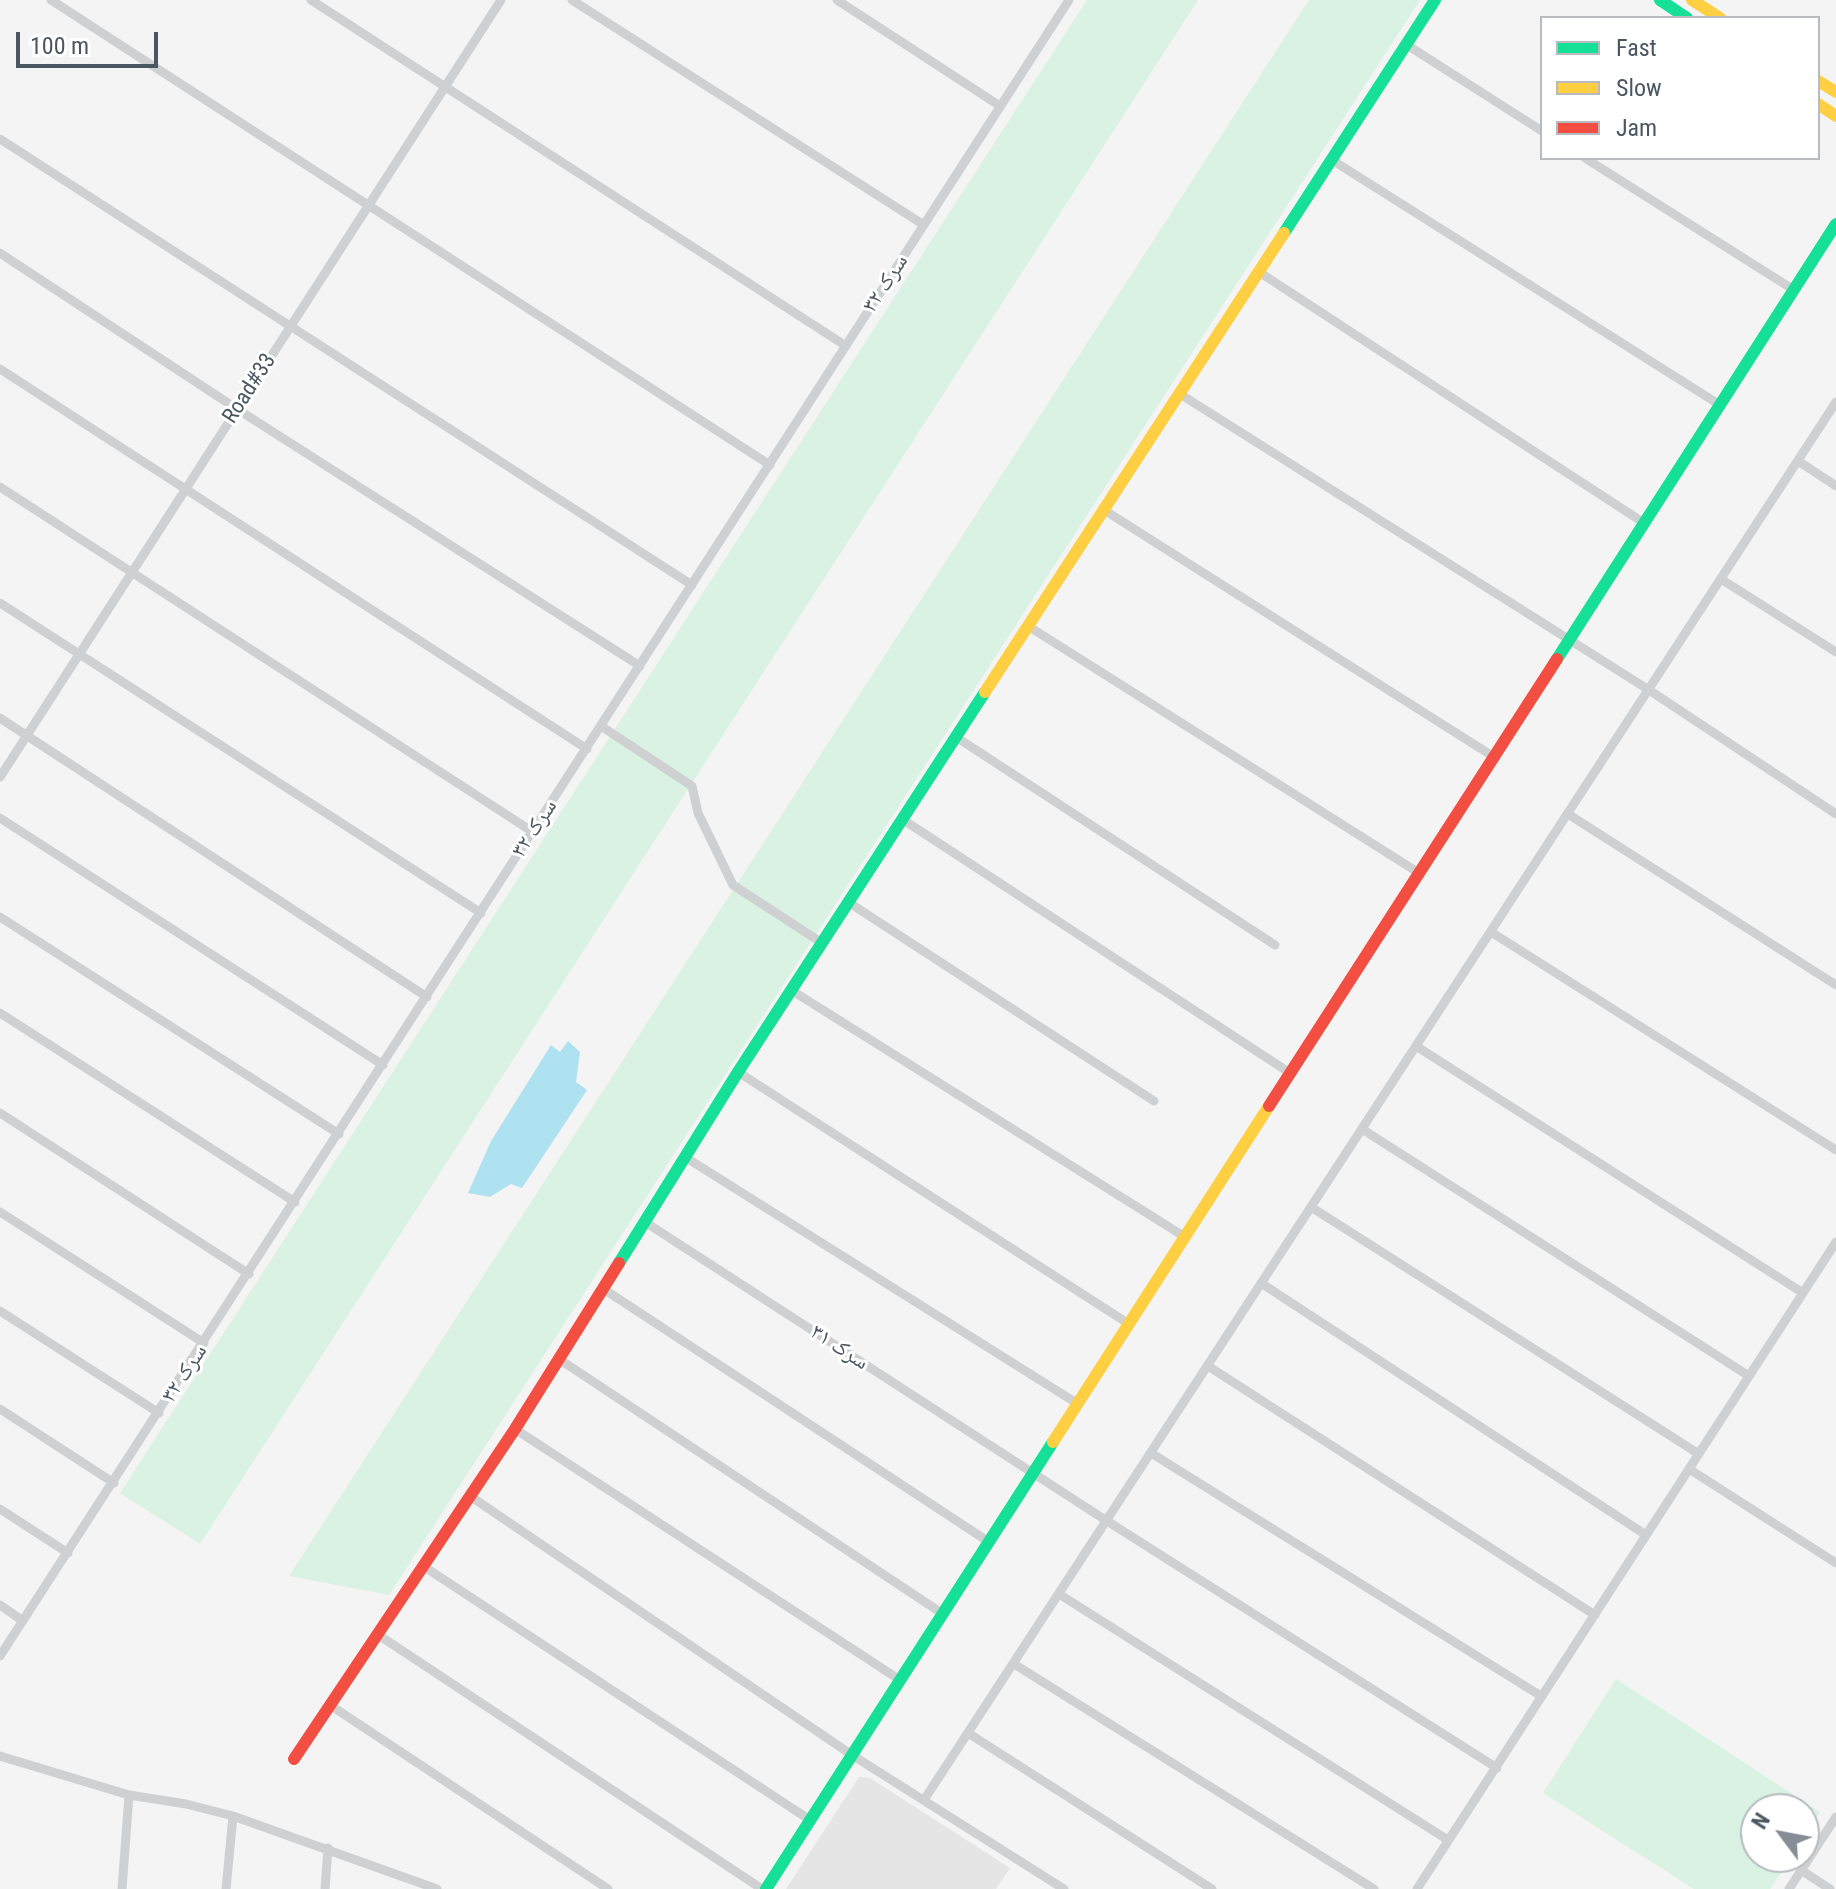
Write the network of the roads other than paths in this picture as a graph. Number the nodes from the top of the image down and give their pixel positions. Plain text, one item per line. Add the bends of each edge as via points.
1 (51, 0) edge
2 (311, 0) edge
3 (501, 0) edge
4 (572, 0) edge
5 (837, 0) edge
6 (1069, 0) edge
7 (1435, 0) edge
8 (1660, 0) edge
9 (1692, 0) edge
10 (1684, 16) edge
11 (1717, 16) edge
12 (1407, 45) junction
13 (445, 87) junction
14 (1000, 106) junction
15 (1540, 130) edge
16 (0, 139) edge
17 (1332, 160) junction
18 (1588, 160) edge
19 (368, 207) junction
20 (1836, 224) edge
21 (924, 225) junction
22 (0, 253) edge
23 (1259, 272) junction
24 (1794, 290) junction
25 (292, 325) junction
26 (846, 346) junction
27 (0, 369) edge
28 (1180, 394) junction
29 (1836, 402) edge
30 (1720, 405) junction
31 (237, 409) junction
32 (1798, 461) junction
33 (770, 465) junction
34 (1836, 486) edge
35 (0, 487) edge
36 (185, 489) junction
37 (1104, 510) junction
38 (1644, 523) junction
39 (132, 572) junction
40 (1721, 579) junction
41 (692, 585) junction
42 (0, 603) edge
43 (1028, 626) junction
44 (1569, 640) junction
45 (1836, 652) edge
46 (80, 654) junction
47 (640, 666) junction
48 (1649, 690) junction
49 (0, 718) edge
50 (601, 726) junction
51 (27, 735) junction
52 (956, 737) junction
53 (587, 749) junction
54 (1494, 757) junction
55 (0, 777) edge
56 (1568, 814) junction
57 (1836, 814) edge
58 (0, 818) edge
59 (902, 819) junction
60 (533, 832) junction
61 (1419, 873) junction
62 (848, 902) junction
63 (481, 913) junction
64 (0, 917) edge
65 (1491, 932) junction
66 (822, 943) junction
67 (1275, 945) dead end
68 (1836, 985) edge
69 (791, 990) junction
70 (427, 997) junction
71 (0, 1013) edge
72 (1416, 1046) junction
73 (383, 1065) junction
74 (738, 1072) junction
75 (1290, 1073) junction
76 (1154, 1101) dead end
77 (0, 1113) edge
78 (1362, 1129) junction
79 (339, 1134) junction
80 (1836, 1150) edge
81 (685, 1157) junction
82 (295, 1202) junction
83 (1311, 1207) junction
84 (0, 1212) edge
85 (645, 1222) junction
86 (1185, 1237) junction
87 (1836, 1242) edge
88 (249, 1274) junction
89 (1261, 1283) junction
90 (602, 1288) junction
91 (1803, 1293) junction
92 (0, 1311) edge
93 (1129, 1324) junction
94 (204, 1343) junction
95 (559, 1359) junction
96 (1208, 1366) junction
97 (1749, 1376) junction
98 (1078, 1404) junction
99 (0, 1409) edge
100 (159, 1413) junction
101 (515, 1429) junction
102 (1151, 1453) junction
103 (1699, 1454) junction
104 (1689, 1469) junction
105 (1033, 1473) junction
106 (114, 1483) junction
107 (470, 1496) junction
108 (0, 1509) edge
109 (1107, 1521) junction
110 (1646, 1535) junction
111 (989, 1542) junction
112 (68, 1553) junction
113 (1836, 1563) edge
114 (423, 1566) junction
115 (1059, 1594) junction
116 (0, 1605) edge
117 (943, 1614) junction
118 (1595, 1615) junction
119 (23, 1621) junction
120 (377, 1634) junction
121 (0, 1656) edge
122 (1014, 1664) junction
123 (900, 1680) junction
124 (1541, 1696) junction
125 (330, 1705) junction
126 (968, 1733) junction
127 (852, 1755) junction
128 (0, 1756) edge
129 (294, 1759) dead end
130 (1497, 1768) junction
131 (129, 1795) junction
132 (924, 1800) junction
133 (233, 1816) junction
134 (1836, 1817) edge
135 (810, 1820) junction
136 (1448, 1840) junction
137 (1820, 1841) edge
138 (328, 1848) junction
139 (1806, 1873) edge
140 (425, 1887) edge
141 (122, 1889) edge
142 (226, 1889) edge
143 (325, 1889) edge
144 (437, 1889) edge
145 (608, 1889) edge
146 (764, 1889) edge
147 (1064, 1889) edge
148 (1212, 1889) edge
149 (1374, 1889) edge
150 (1417, 1889) edge
151 (1830, 1889) edge

1 - 19 street
2 - 13 street
3 - 13 street, Road#33
4 - 21 street
5 - 14 street
6 - 14 street, سرک ۳۲
7 - 12 street
8 - 10 street
9 - 11 street
12 - 15 street
12 - 17 street
13 - 19 street, Road#33
13 - 26 street
14 - 21 street, سرک ۳۲
16 - 25 street
17 - 23 street
17 - 30 street
18 - 24 street
19 - 25 street, Road#33
19 - 33 street
20 - 24 street
21 - 26 street, سرک ۳۲
22 - 31 street
23 - 28 street
23 - 38 street
24 - 30 street
25 - 31 street, Road#33
25 - 41 street
26 - 33 street, سرک ۳۲
27 - 36 street
28 - 37 street
28 - 44 street
29 - 32 street
30 - 38 street
31 - 36 street, Road#33
31 - 47 street
32 - 34 street
32 - 40 street
33 - 41 street, سرک ۳۲
35 - 39 street
36 - 39 street, Road#33
36 - 53 street
37 - 43 street
37 - 54 street
38 - 44 street
39 - 46 street, Road#33
39 - 60 street
40 - 45 street
40 - 48 street
41 - 47 street, سرک ۳۲
42 - 46 street
43 - 52 street
43 - 61 street
44 - 48 street
44 - 54 street
46 - 51 street, Road#33
46 - 63 street
47 - 50 street, سرک ۳۲
48 - 56 street
48 - 57 street
49 - 51 street
50 - 53 street, سرک ۳۲
50 - 66 street via 692,786 698,813 733,885
51 - 55 street, Road#33
51 - 70 street
52 - 59 street
52 - 67 street
53 - 60 street, سرک ۳۲
54 - 61 street
56 - 65 street
56 - 68 street
58 - 73 street
59 - 62 street
59 - 75 street
60 - 63 street, سرک ۳۲
61 - 75 street
62 - 66 street
62 - 76 street
63 - 70 street, سرک ۳۲
64 - 79 street
65 - 72 street
65 - 80 street
66 - 69 street
69 - 74 street
69 - 86 street
70 - 73 street, سرک ۳۲
71 - 82 street
72 - 78 street
72 - 91 street
73 - 79 street, سرک ۳۲
74 - 81 street
74 - 93 street
75 - 86 street
77 - 88 street
78 - 83 street
78 - 97 street
79 - 82 street, سرک ۳۲
81 - 85 street
81 - 98 street
82 - 88 street, سرک ۳۲
83 - 89 street
83 - 103 street
84 - 94 street
85 - 90 street
85 - 105 street, سرک ۳۱
86 - 93 street
87 - 91 street
88 - 94 street, سرک ۳۲
89 - 96 street
89 - 110 street
90 - 95 street
90 - 111 street
91 - 97 street
92 - 100 street
93 - 98 street
94 - 100 street, سرک ۳۲
95 - 101 street
95 - 117 street
96 - 102 street
96 - 118 street
97 - 103 street
98 - 105 street
99 - 106 street
100 - 106 street, سرک ۳۲
101 - 107 street
101 - 123 street
102 - 109 street
102 - 124 street
103 - 104 street
104 - 110 street
104 - 113 street
105 - 109 street, سرک ۳۱
105 - 111 street
106 - 112 street, سرک ۳۲
107 - 114 street
107 - 127 street
108 - 112 street
109 - 115 street
109 - 130 street, سرک ۳۱
110 - 118 street
111 - 117 street
112 - 119 street, سرک ۳۲
114 - 120 street
114 - 135 street
115 - 122 street
115 - 136 street
116 - 119 street
117 - 123 street
118 - 124 street
119 - 121 street, سرک ۳۲
120 - 125 street
120 - 146 street
122 - 126 street
122 - 149 street
123 - 127 street
124 - 130 street
125 - 129 street
125 - 145 street
126 - 132 street
126 - 148 street
127 - 132 street
127 - 135 street
128 - 131 street
130 - 136 street
131 - 133 street
131 - 141 street
132 - 147 street
133 - 138 street
133 - 142 street
134 - 137 street
135 - 146 street
136 - 150 street
138 - 140 street
138 - 143 street
139 - 151 street
140 - 144 street

